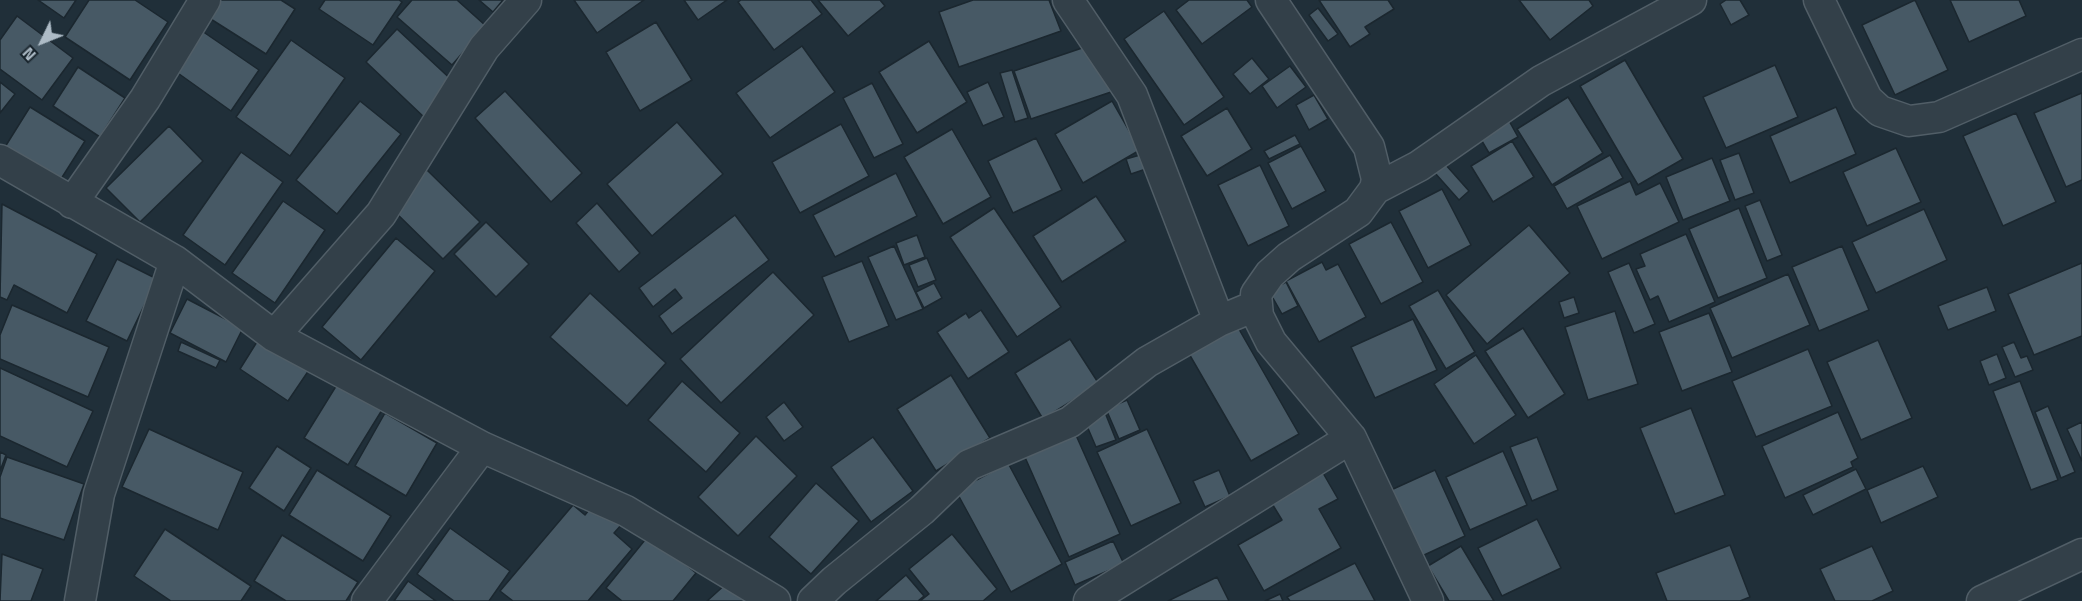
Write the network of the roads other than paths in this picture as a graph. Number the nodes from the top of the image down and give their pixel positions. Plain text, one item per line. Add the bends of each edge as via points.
1 (205, 0) edge
2 (526, 0) edge
3 (1068, 0) edge
4 (1271, 0) edge
5 (1690, 0) edge
6 (1819, 0) edge
7 (2082, 54) edge
8 (0, 160) edge
9 (1375, 189) junction
10 (72, 203) junction
11 (175, 261) junction
12 (1255, 306) junction
13 (1219, 321) junction
14 (274, 336) junction
15 (1351, 438) junction
16 (482, 447) junction
17 (2082, 554) edge
18 (771, 600) edge
19 (81, 601) edge
20 (367, 601) edge
21 (813, 601) edge
22 (1089, 601) edge
23 (1428, 601) edge
24 (1982, 601) edge

1 - 10 street via 145,99
2 - 14 street via 484,48 381,214
3 - 13 street via 1132,95
4 - 9 street via 1369,147
5 - 9 street via 1541,81 1419,166
6 - 7 street via 1867,99 1880,111 1910,121 1939,117
8 - 10 street
9 - 12 street via 1358,212 1270,274 1256,294
10 - 11 street
11 - 14 street
11 - 19 street via 99,494
12 - 13 street
12 - 15 street via 1271,342
13 - 21 street via 1147,362 1070,422 969,465
14 - 16 street
15 - 22 street
15 - 23 street
16 - 18 street via 626,511
16 - 20 street
17 - 24 street

